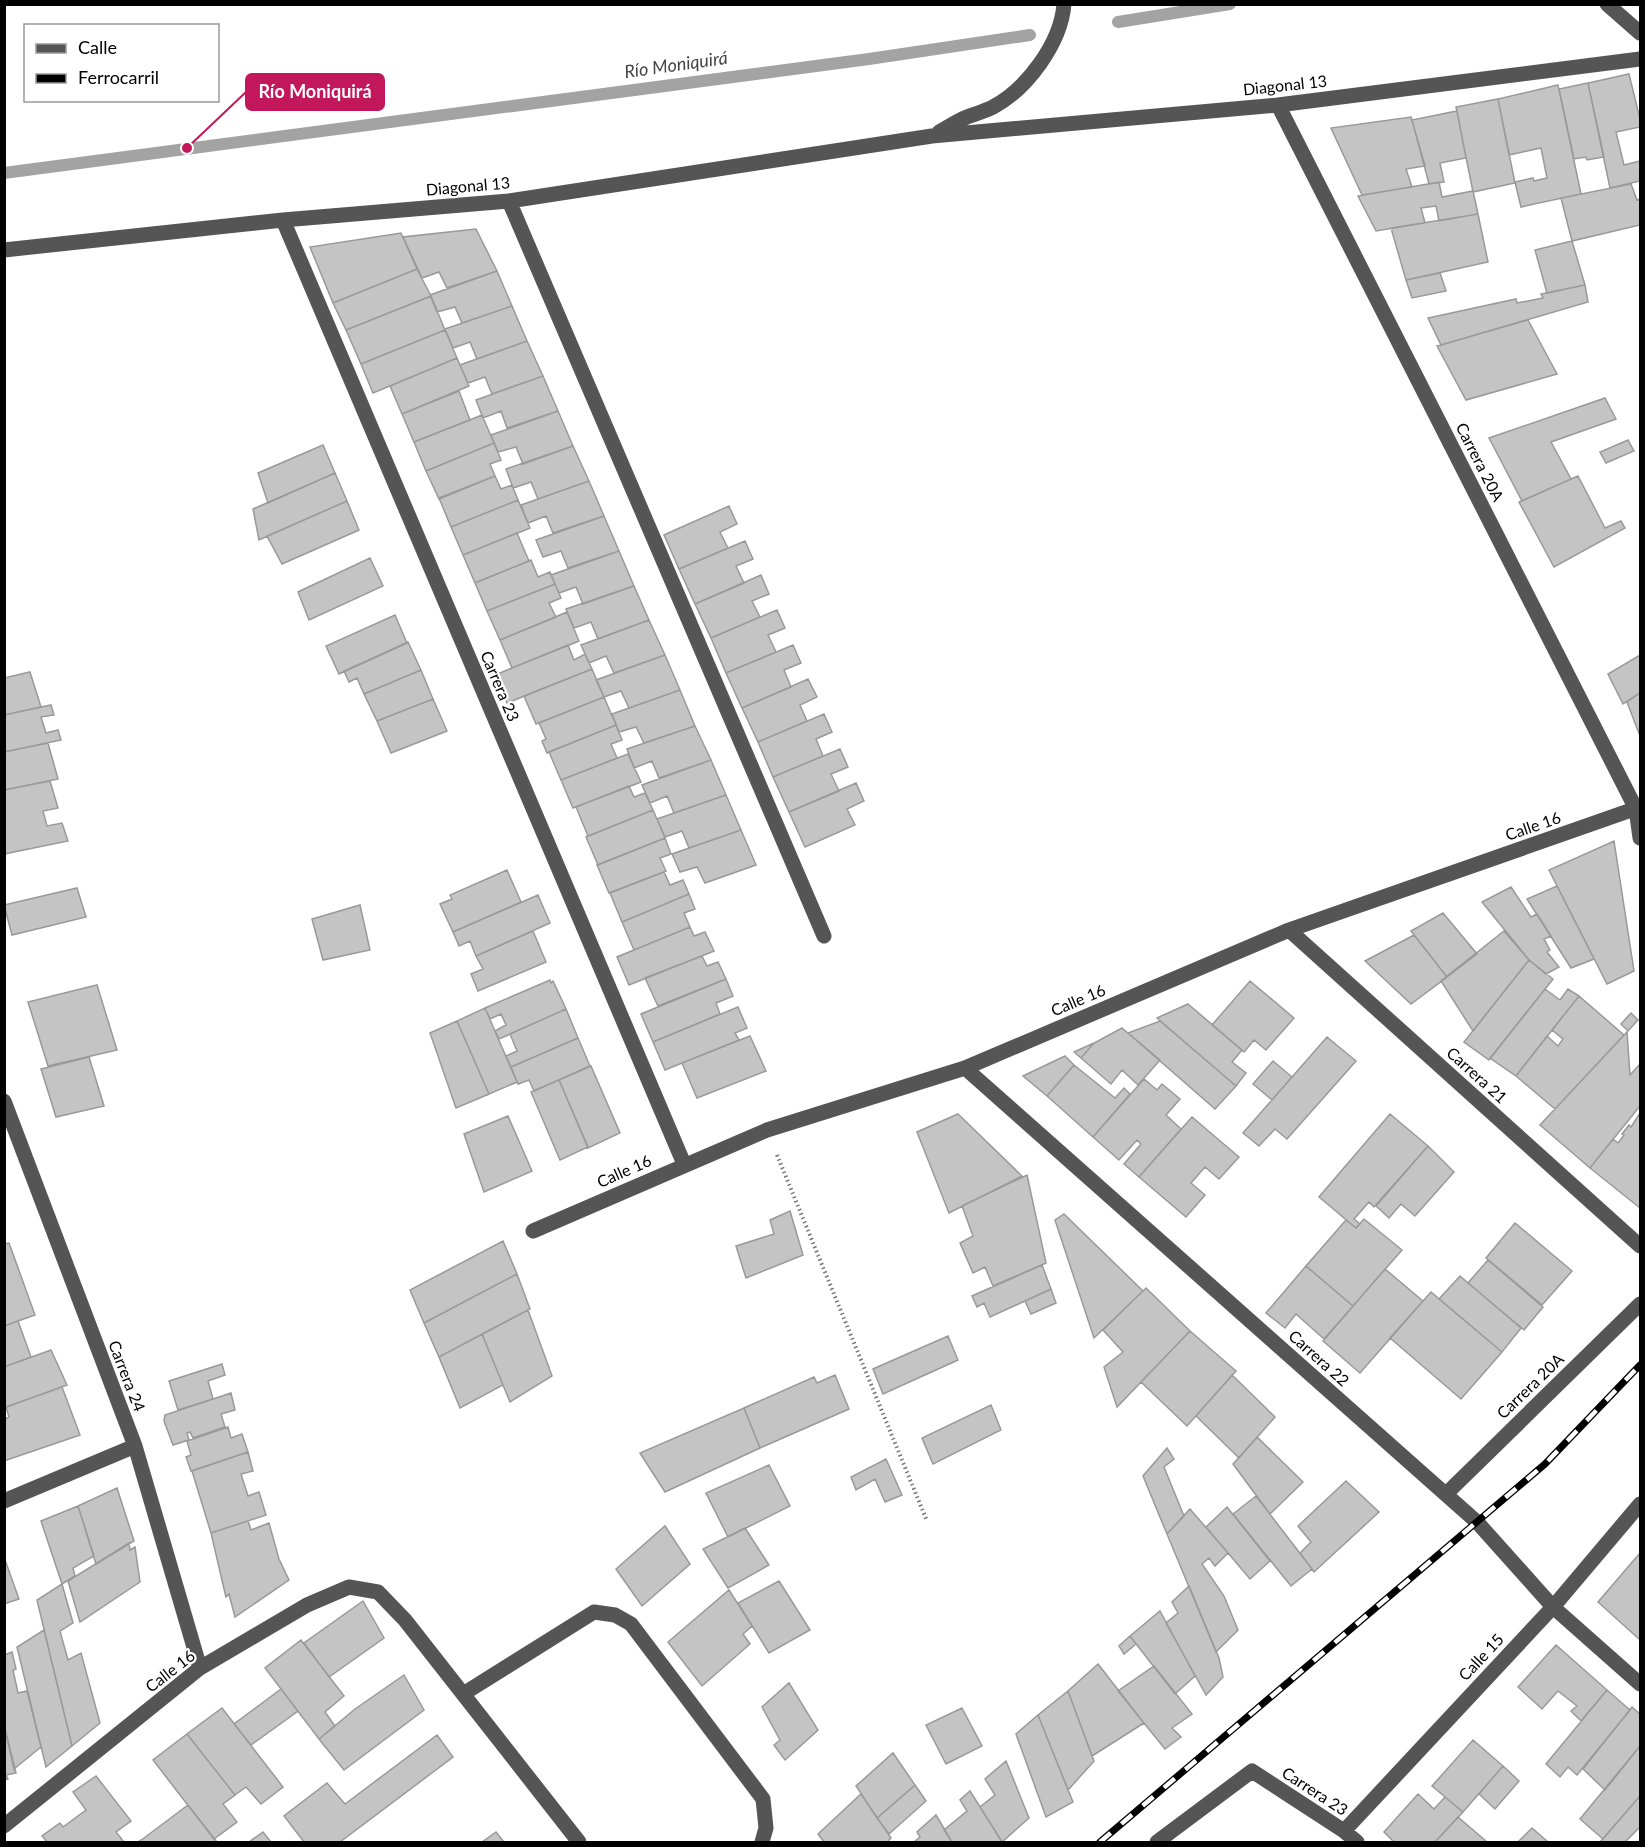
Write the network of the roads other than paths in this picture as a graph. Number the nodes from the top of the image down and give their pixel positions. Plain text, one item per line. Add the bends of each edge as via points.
1 (1064, 4) edge
2 (1607, 4) edge
3 (1641, 33) edge
4 (1641, 59) edge
5 (1278, 105) junction
6 (932, 136) junction
7 (509, 201) junction
8 (283, 220) junction
9 (4, 250) edge
10 (1638, 808) edge
11 (1641, 838) edge
12 (1289, 930) junction
13 (824, 936) dead end
14 (965, 1068) junction
15 (4, 1101) edge
16 (684, 1164) junction
17 (532, 1231) dead end
18 (1641, 1246) edge
19 (1641, 1304) edge
20 (135, 1446) junction
21 (1446, 1494) junction
22 (4, 1501) edge
23 (1641, 1503) edge
24 (1553, 1607) junction
25 (200, 1668) junction
26 (1641, 1684) edge
27 (463, 1694) junction
28 (4, 1826) edge
29 (1344, 1831) junction
30 (579, 1842) edge
31 (762, 1842) edge
32 (1157, 1842) edge
33 (1357, 1842) edge

1 - 6 street, Diagonal 13 via 1054,39 1039,66 1018,89 993,107
2 - 3 street
4 - 5 street, Diagonal 13
5 - 6 street, Diagonal 13
5 - 10 street, Carrera 20A
6 - 7 street, Diagonal 13
7 - 8 street, Diagonal 13
7 - 13 street
8 - 9 street, Diagonal 13
8 - 16 street, Carrera 23
10 - 11 street, Carrera 20A
10 - 12 street, Calle 16
12 - 14 street, Calle 16
12 - 18 street, Carrera 21
14 - 16 street, Calle 16 via 767,1130
14 - 21 street, Carrera 22
15 - 20 street, Carrera 24
16 - 17 street, Calle 16
19 - 21 street, Carrera 20A
20 - 22 street
20 - 25 street, Carrera 24
21 - 24 street, Carrera 22 via 1477,1522
23 - 24 street, Calle 15
24 - 26 street, Carrera 22
24 - 29 street, Calle 15
25 - 27 street, Calle 16 via 307,1605 349,1587 378,1592
25 - 28 street, Calle 16
27 - 30 street
27 - 31 street via 594,1612 615,1615 631,1624 763,1799 766,1827
29 - 32 street, Carrera 23 via 1252,1771
29 - 33 street, Carrera 23

